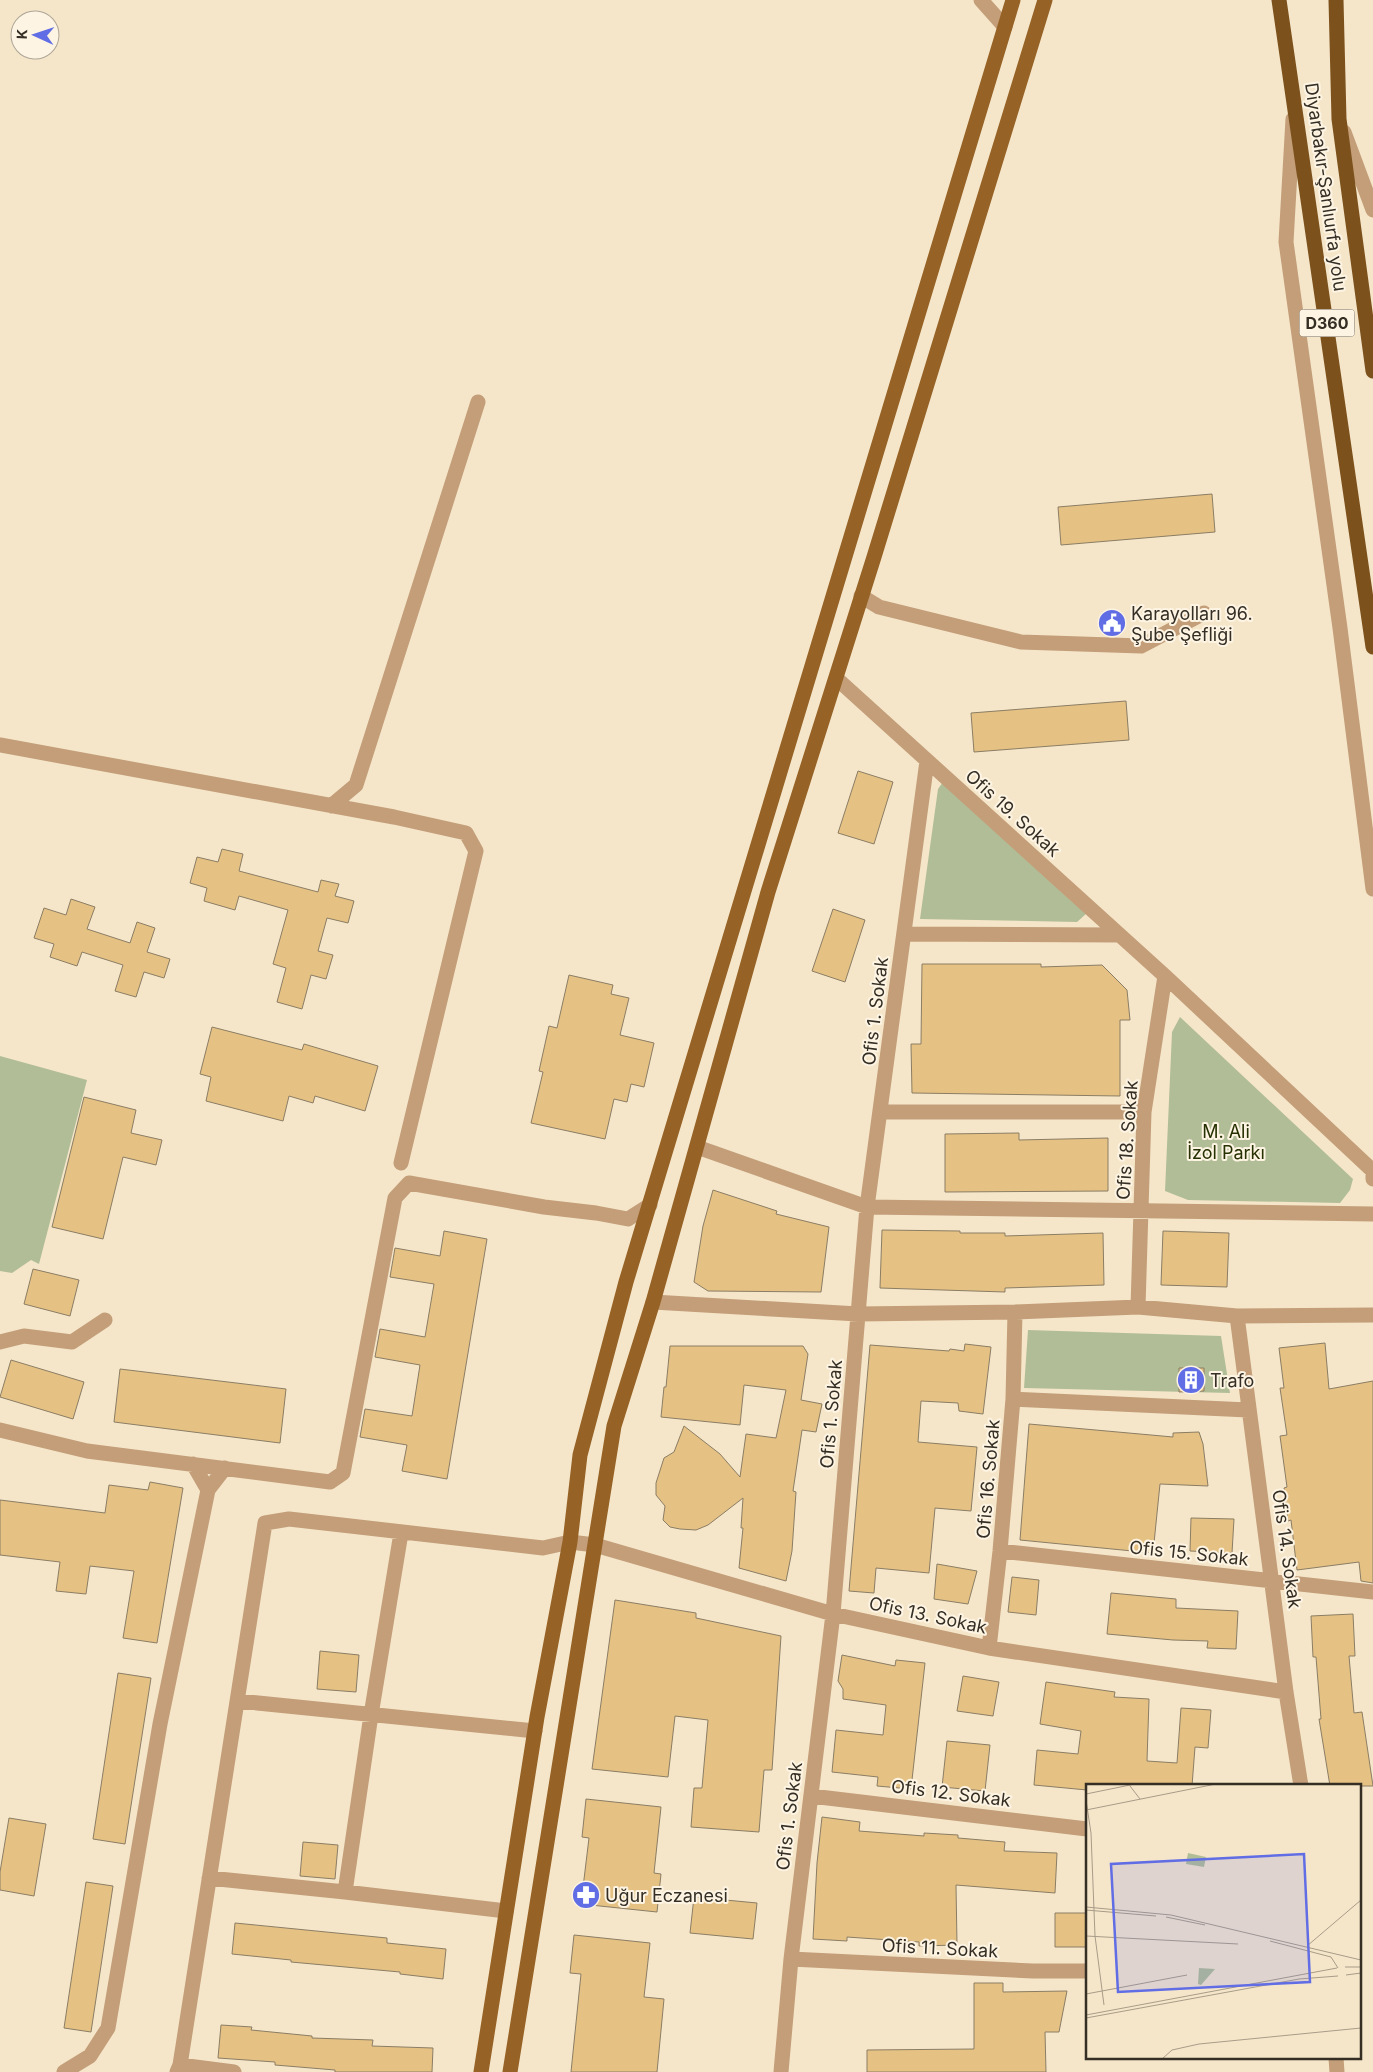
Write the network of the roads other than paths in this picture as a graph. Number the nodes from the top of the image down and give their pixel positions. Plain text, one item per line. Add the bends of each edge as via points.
1 (981, 0) edge
2 (1013, 0) edge
3 (1044, 0) edge
4 (1279, 0) edge
5 (1336, 0) edge
6 (1005, 28) junction
7 (1294, 97) junction
8 (1339, 119) junction
9 (1373, 210) edge
10 (1373, 371) edge
11 (478, 402) dead end
12 (861, 596) junction
13 (1204, 613) dead end
14 (1373, 647) edge
15 (836, 678) junction
16 (0, 745) edge
17 (927, 761) junction
18 (356, 785) junction
19 (331, 806) junction
20 (361, 811) junction
21 (1373, 890) edge
22 (904, 934) junction
23 (1118, 935) junction
24 (1165, 976) junction
25 (881, 1112) junction
26 (1144, 1112) junction
27 (697, 1147) junction
28 (401, 1163) junction
29 (1373, 1171) edge
30 (1373, 1179) edge
31 (409, 1183) junction
32 (395, 1198) junction
33 (650, 1205) junction
34 (867, 1207) junction
35 (1142, 1211) junction
36 (1373, 1214) edge
37 (653, 1302) junction
38 (1138, 1307) junction
39 (1015, 1312) junction
40 (858, 1314) junction
41 (1373, 1315) edge
42 (1238, 1316) junction
43 (105, 1320) dead end
44 (0, 1342) edge
45 (1013, 1399) junction
46 (1248, 1410) junction
47 (0, 1430) edge
48 (194, 1464) junction
49 (226, 1468) junction
50 (208, 1490) junction
51 (401, 1533) junction
52 (570, 1542) junction
53 (595, 1545) junction
54 (1000, 1551) junction
55 (1273, 1582) junction
56 (1373, 1592) edge
57 (833, 1614) junction
58 (990, 1648) junction
59 (1286, 1692) junction
60 (238, 1701) junction
61 (371, 1715) junction
62 (535, 1731) junction
63 (1301, 1784) edge
64 (810, 1796) junction
65 (1086, 1829) edge
66 (209, 1878) junction
67 (345, 1892) junction
68 (506, 1911) junction
69 (792, 1959) junction
70 (1086, 1971) edge
71 (179, 2069) edge
72 (64, 2072) edge
73 (234, 2072) edge
74 (481, 2072) edge
75 (510, 2072) edge
76 (781, 2072) edge

1 - 6 street
2 - 6 main road
3 - 12 main road
4 - 7 highway, Diyarbakır-Şanlıurfa yolu / D360
5 - 8 highway, Diyarbakır-Şanlıurfa yolu / D360
6 - 33 main road
7 - 14 highway, Diyarbakır-Şanlıurfa yolu / D360
7 - 21 street via 1286,242
8 - 9 street
8 - 10 highway, Diyarbakır-Şanlıurfa yolu / D360
11 - 18 street
12 - 13 street via 879,607 1021,642 1141,646
12 - 15 main road
15 - 17 street, Ofis 19. Sokak
15 - 27 main road via 768,892
16 - 19 street
17 - 22 street, Ofis 1. Sokak
17 - 23 street, Ofis 19. Sokak
18 - 19 street
18 - 20 street
19 - 20 street
20 - 28 street via 466,834 476,851
22 - 23 street
22 - 25 street, Ofis 1. Sokak
23 - 24 street, Ofis 19. Sokak
24 - 26 street, Ofis 18. Sokak
24 - 29 street, Ofis 19. Sokak
25 - 26 street
25 - 34 street, Ofis 1. Sokak
26 - 35 street, Ofis 18. Sokak
27 - 34 street
27 - 37 main road
28 - 31 street
28 - 32 street
29 - 30 street
31 - 32 street
31 - 33 street via 628,1219
32 - 49 street via 344,1473 330,1482
33 - 52 main road via 580,1455
34 - 35 street
34 - 40 street, Ofis 1. Sokak
35 - 36 street
35 - 38 street, Ofis 18. Sokak
37 - 40 street
37 - 53 main road via 614,1426
38 - 39 street
38 - 42 street
39 - 40 street
39 - 45 street, Ofis 16. Sokak
40 - 57 street, Ofis 1. Sokak
41 - 42 street
42 - 46 street, Ofis 14. Sokak
43 - 44 street via 72,1342 24,1336
45 - 46 street
45 - 54 street, Ofis 16. Sokak
46 - 55 street, Ofis 14. Sokak
47 - 48 street via 87,1451
48 - 49 street
48 - 50 street
49 - 50 street
50 - 72 street via 160,1724 108,2028 90,2056
51 - 52 street, Ofis 13. Sokak via 543,1548
51 - 60 street, Ofis 13. Sokak via 289,1519 265,1523
51 - 61 street
52 - 53 street, Ofis 13. Sokak
52 - 62 main road
53 - 57 street, Ofis 13. Sokak
53 - 75 main road
54 - 55 street, Ofis 15. Sokak
54 - 58 street, Ofis 16. Sokak
55 - 56 street, Ofis 15. Sokak
55 - 59 street, Ofis 14. Sokak
57 - 58 street, Ofis 13. Sokak
57 - 64 street, Ofis 1. Sokak
58 - 59 street, Ofis 13. Sokak
59 - 63 street, Ofis 14. Sokak
60 - 61 street
60 - 66 street
61 - 62 street
61 - 67 street
62 - 68 main road
64 - 65 street, Ofis 12. Sokak
64 - 69 street, Ofis 1. Sokak
66 - 67 street
66 - 71 street
67 - 68 street
68 - 74 main road
69 - 70 street, Ofis 11. Sokak
69 - 76 street, Ofis 1. Sokak
71 - 73 street

